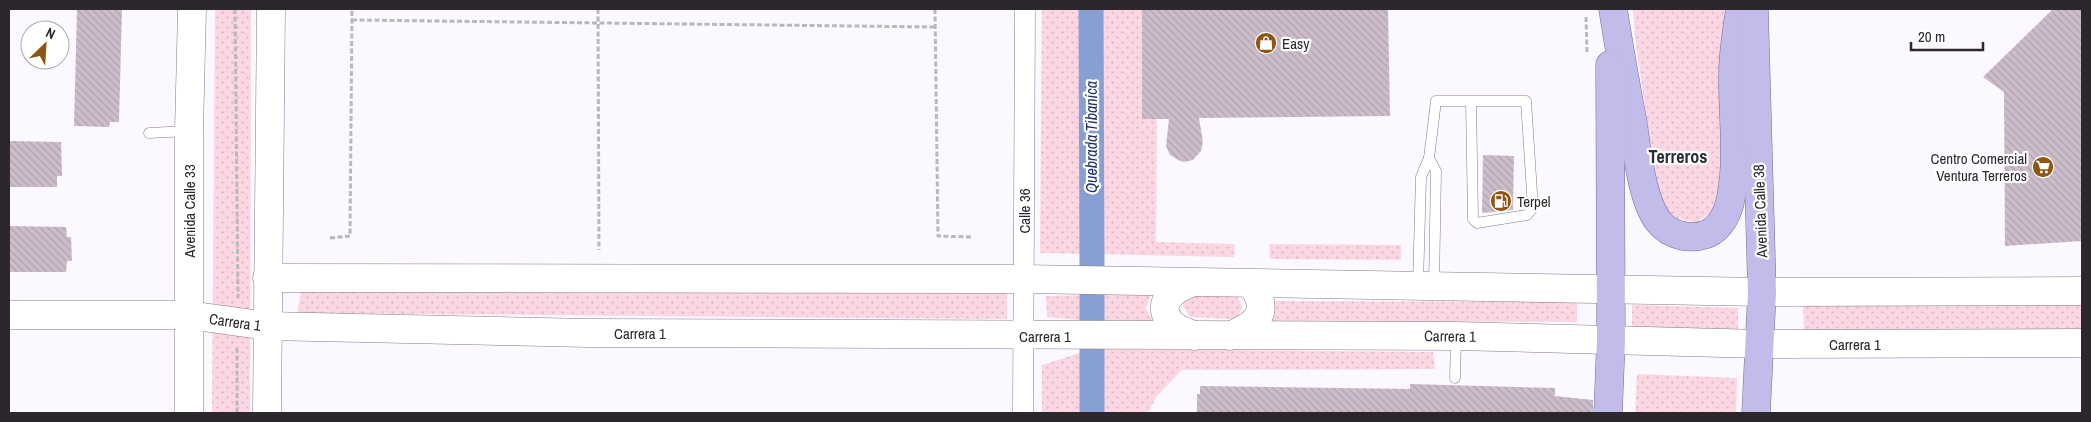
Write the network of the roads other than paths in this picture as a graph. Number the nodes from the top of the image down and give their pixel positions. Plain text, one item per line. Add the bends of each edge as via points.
1 (192, 9) edge
2 (271, 9) edge
3 (1025, 9) edge
4 (1611, 9) edge
5 (1740, 9) edge
6 (1754, 9) edge
7 (1470, 100) junction
8 (149, 132) dead end
9 (189, 132) junction
10 (1430, 158) junction
11 (267, 278) junction
12 (1024, 279) junction
13 (1191, 283) junction
14 (1252, 284) junction
15 (1426, 287) junction
16 (1611, 290) junction
17 (2082, 291) edge
18 (1762, 292) junction
19 (9, 315) edge
20 (188, 315) junction
21 (267, 326) junction
22 (1024, 336) junction
23 (1195, 336) junction
24 (1230, 336) junction
25 (1456, 336) junction
26 (1611, 340) junction
27 (2082, 343) edge
28 (1760, 344) junction
29 (1455, 378) dead end
30 (189, 413) edge
31 (267, 413) edge
32 (1023, 413) edge
33 (1608, 413) edge
34 (1756, 413) edge

1 - 9 street, Avenida Calle 33
2 - 11 street
3 - 12 street, Calle 36
4 - 5 main road via 1643,184 1659,222 1671,232 1686,237 1707,234 1717,228 1724,219 1731,198 1733,71
4 - 16 main road
6 - 18 main road, Avenida Calle 38
7 - 7 lane via 1473,219 1478,223 1527,215 1533,208 1526,101
7 - 10 lane via 1436,101
8 - 9 lane
9 - 20 street, Avenida Calle 33
10 - 15 lane via 1436,171
10 - 15 lane via 1421,177
11 - 12 street
11 - 21 street
12 - 13 street
12 - 22 street, Calle 36
13 - 14 street
13 - 23 street via 1168,296 1166,306 1170,322
14 - 15 street
14 - 24 street via 1261,302 1259,317 1250,326
15 - 16 street
16 - 18 street
16 - 26 main road
17 - 18 street
18 - 28 main road, Avenida Calle 38
19 - 20 street, Carrera 1
20 - 21 street, Carrera 1
20 - 30 street, Avenida Calle 33
21 - 22 street, Carrera 1 via 589,337
21 - 31 street
22 - 23 street, Carrera 1
22 - 32 street, Calle 36
23 - 24 street, Carrera 1
24 - 25 street, Carrera 1
25 - 26 street, Carrera 1
25 - 29 lane
26 - 28 street, Carrera 1
26 - 33 main road
27 - 28 street, Carrera 1
28 - 34 main road, Avenida Calle 38

